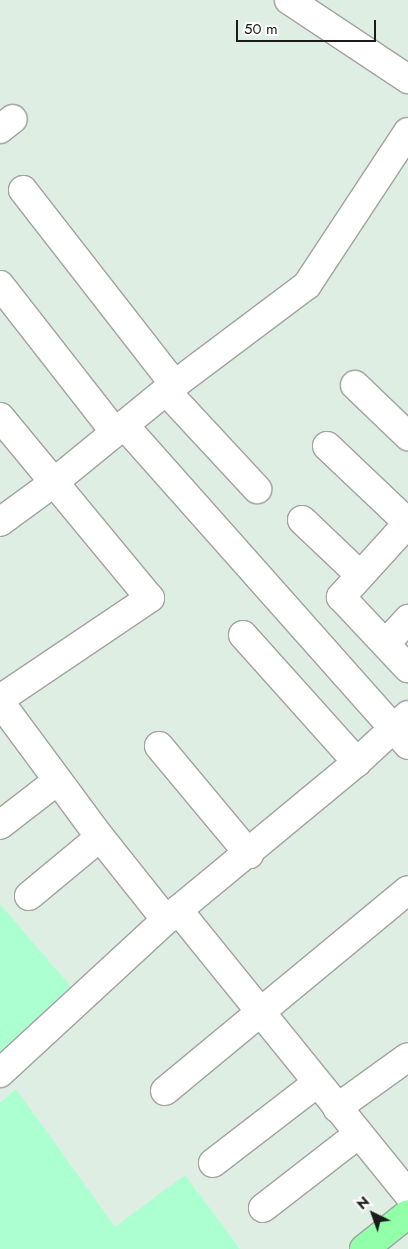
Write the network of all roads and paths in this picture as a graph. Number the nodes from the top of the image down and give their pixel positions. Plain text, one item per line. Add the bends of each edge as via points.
1 (289, 0) edge
2 (321, 0) edge
3 (408, 57) edge
4 (408, 79) edge
5 (408, 132) edge
6 (24, 190) dead end
7 (0, 285) edge
8 (355, 385) dead end
9 (170, 388) junction
10 (0, 417) edge
11 (120, 428) junction
12 (408, 436) edge
13 (327, 446) dead end
14 (53, 483) junction
15 (257, 489) dead end
16 (302, 520) dead end
17 (0, 522) edge
18 (408, 523) edge
19 (360, 575) junction
20 (408, 620) edge
21 (243, 636) dead end
22 (386, 643) junction
23 (408, 668) edge
24 (0, 700) edge
25 (403, 729) edge
26 (159, 746) dead end
27 (357, 762) junction
28 (57, 781) junction
29 (0, 825) edge
30 (100, 838) junction
31 (248, 854) junction
32 (408, 890) edge
33 (29, 896) dead end
34 (172, 915) junction
35 (259, 1012) junction
36 (408, 1058) edge
37 (0, 1073) edge
38 (317, 1083) junction
39 (165, 1091) dead end
40 (337, 1108) junction
41 (358, 1135) junction
42 (213, 1163) dead end
43 (408, 1194) edge
44 (263, 1208) dead end
45 (408, 1214) edge
46 (364, 1249) edge

1 - 4 street
2 - 3 street
5 - 9 street via 307,285
6 - 9 street
7 - 11 street
8 - 12 street
9 - 11 street
9 - 15 street
10 - 14 street
11 - 14 street
11 - 25 street
13 - 18 street
14 - 17 street
14 - 24 street via 150,598
16 - 19 street
18 - 19 street
19 - 22 street via 341,597
20 - 22 street
21 - 27 street
22 - 23 street
24 - 28 street
25 - 27 street
26 - 31 street
27 - 31 street
28 - 29 street
28 - 30 street
30 - 33 street
30 - 34 street
31 - 34 street
32 - 35 street
34 - 35 street
34 - 37 street
35 - 38 street
35 - 39 street
36 - 40 street
38 - 40 street
38 - 42 street
40 - 41 street
41 - 43 street
41 - 44 street
45 - 46 main road

